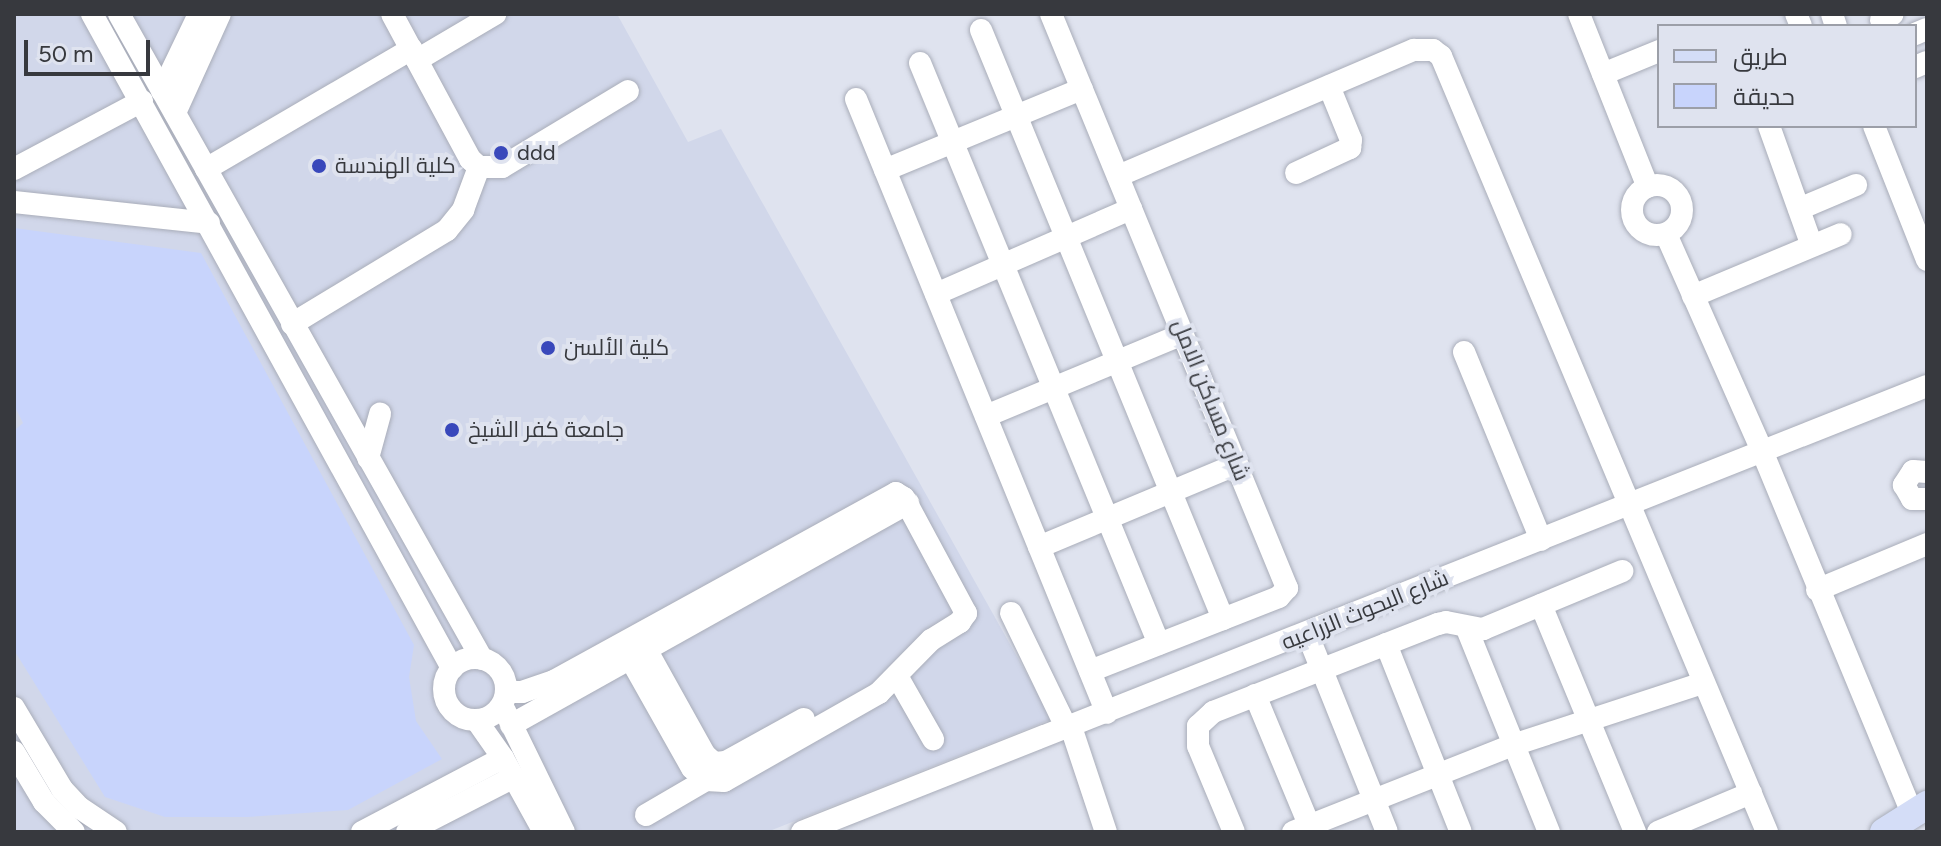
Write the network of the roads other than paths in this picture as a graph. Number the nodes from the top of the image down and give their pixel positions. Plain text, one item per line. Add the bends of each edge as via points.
1 (92, 14) edge
2 (119, 14) edge
3 (199, 14) edge
4 (220, 14) edge
5 (392, 14) edge
6 (495, 14) edge
7 (1051, 14) edge
8 (1603, 14) edge
9 (1580, 18) edge
10 (981, 30) dead end
11 (1657, 52) edge
12 (414, 55) junction
13 (920, 63) dead end
14 (1603, 74) junction
15 (1329, 86) junction
16 (1082, 89) junction
17 (628, 91) dead end
18 (152, 96) junction
19 (856, 99) dead end
20 (175, 113) junction
21 (1016, 116) junction
22 (1770, 128) edge
23 (1875, 128) edge
24 (952, 142) junction
25 (479, 167) junction
26 (14, 169) edge
27 (206, 169) junction
28 (885, 170) junction
29 (1296, 173) dead end
30 (1118, 176) junction
31 (1856, 185) dead end
32 (1648, 187) junction
33 (14, 202) edge
34 (1131, 209) junction
35 (1799, 209) junction
36 (209, 223) junction
37 (1666, 234) junction
38 (1841, 234) dead end
39 (1066, 237) junction
40 (1812, 246) junction
41 (1926, 254) edge
42 (1003, 265) junction
43 (936, 294) junction
44 (1693, 296) junction
45 (292, 324) junction
46 (1183, 334) junction
47 (1464, 352) dead end
48 (1117, 362) junction
49 (1927, 386) edge
50 (1054, 388) junction
51 (380, 414) dead end
52 (986, 416) junction
53 (1762, 451) junction
54 (368, 458) junction
55 (1237, 464) junction
56 (1927, 472) edge
57 (1171, 492) junction
58 (1927, 499) edge
59 (908, 503) junction
60 (1628, 505) junction
61 (1107, 518) junction
62 (1541, 540) junction
63 (1927, 544) edge
64 (1039, 547) junction
65 (1622, 571) dead end
66 (1817, 590) junction
67 (1541, 605) junction
68 (1011, 613) dead end
69 (1223, 619) junction
70 (1467, 629) junction
71 (1307, 633) junction
72 (1159, 644) junction
73 (1386, 644) junction
74 (638, 654) junction
75 (482, 659) junction
76 (452, 668) junction
77 (1321, 669) junction
78 (1090, 671) junction
79 (893, 679) junction
80 (1703, 683) junction
81 (1255, 695) junction
82 (506, 707) junction
83 (14, 708) edge
84 (1107, 713) junction
85 (1589, 720) junction
86 (477, 721) junction
87 (1069, 728) junction
88 (933, 739) dead end
89 (1513, 745) junction
90 (14, 752) edge
91 (509, 767) junction
92 (710, 771) junction
93 (1438, 775) junction
94 (1751, 793) junction
95 (1374, 800) junction
96 (1920, 810) edge
97 (646, 815) dead end
98 (1305, 830) edge
99 (74, 832) edge
100 (116, 832) edge
101 (362, 832) edge
102 (407, 832) edge
103 (544, 832) edge
104 (564, 832) edge
105 (802, 832) edge
106 (1106, 832) edge
107 (1234, 832) edge
108 (1387, 832) edge
109 (1461, 832) edge
110 (1549, 832) edge
111 (1635, 832) edge
112 (1658, 832) edge
113 (1767, 832) edge
114 (1884, 832) edge

1 - 18 street
2 - 18 street
3 - 18 street
4 - 20 street
5 - 12 street
6 - 12 street
7 - 16 street, شارع مساكن الامل
8 - 9 street
9 - 14 street
10 - 21 street
11 - 14 street
12 - 25 street
12 - 27 street
13 - 24 street
14 - 32 street
15 - 29 street via 1350,148
15 - 30 street
15 - 60 street via 1423,48 1441,56
16 - 21 street
16 - 30 street, شارع مساكن الامل
17 - 25 street via 502,167
18 - 20 street
18 - 26 street
18 - 36 street
19 - 28 street
20 - 27 street
21 - 24 street
21 - 39 street
22 - 35 street
23 - 41 street
24 - 28 street
24 - 42 street
25 - 45 street via 463,210 447,230
27 - 45 street
28 - 43 street
30 - 34 street, شارع مساكن الامل
31 - 35 street
32 - 37 street via 1636,197 1634,219 1644,231
32 - 37 street via 1663,186 1680,201 1681,217
33 - 36 street
34 - 39 street
34 - 46 street, شارع مساكن الامل
35 - 40 street
36 - 76 street
37 - 44 street
38 - 40 street
39 - 42 street
39 - 48 street
40 - 44 street
42 - 43 street
42 - 50 street
43 - 52 street
44 - 53 street
45 - 54 street
46 - 48 street
46 - 55 street, شارع مساكن الامل
47 - 62 street
48 - 50 street
48 - 57 street
49 - 53 street, شارع البحوث الزراعيه
50 - 52 street
50 - 61 street
51 - 54 street
52 - 64 street
53 - 60 street, شارع البحوث الزراعيه
53 - 66 street
54 - 75 street
55 - 57 street
55 - 69 street, شارع مساكن الامل via 1287,588 1279,597
56 - 58 street via 1913,471 1904,485 1912,499
57 - 61 street
57 - 69 street
59 - 74 street
59 - 79 street via 966,613
59 - 82 street via 901,495 890,495 554,681 522,692
60 - 62 street, شارع البحوث الزراعيه
60 - 80 street
61 - 64 street
61 - 72 street
62 - 71 street, شارع البحوث الزراعيه
63 - 66 street
64 - 78 street
65 - 67 street
66 - 96 street
67 - 70 street via 1483,629
67 - 85 street
68 - 87 street
69 - 72 street, شارع مساكن الامل
70 - 73 street via 1446,622
70 - 89 street
71 - 77 street
71 - 84 street, شارع البحوث الزراعيه
72 - 78 street, شارع مساكن الامل
73 - 77 street
73 - 93 street
74 - 82 street
74 - 92 street via 692,768
75 - 76 street via 466,659
75 - 82 street via 497,668
76 - 86 street via 445,698 457,715
77 - 81 street
77 - 95 street
78 - 84 street
79 - 88 street
79 - 92 street via 870,698 732,777 724,781
80 - 85 street
80 - 94 street
81 - 98 street
81 - 107 street via 1204,717 1197,736
82 - 86 street
82 - 104 street
83 - 100 street via 62,789
84 - 87 street, شارع البحوث الزراعيه
85 - 89 street
85 - 111 street
86 - 91 street
87 - 105 street, شارع البحوث الزراعيه
87 - 106 street
89 - 93 street
89 - 110 street
90 - 99 street via 44,802
91 - 101 street
91 - 102 street
91 - 103 street
92 - 97 street
93 - 95 street
93 - 109 street
94 - 112 street
94 - 113 street
95 - 98 street
95 - 108 street
96 - 114 main road

